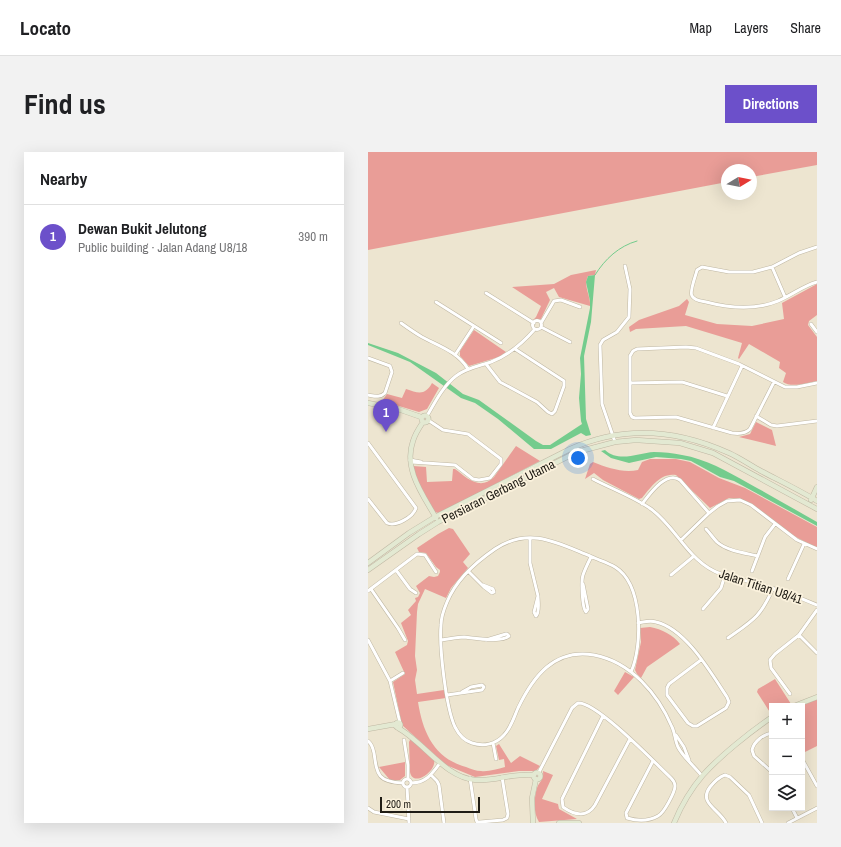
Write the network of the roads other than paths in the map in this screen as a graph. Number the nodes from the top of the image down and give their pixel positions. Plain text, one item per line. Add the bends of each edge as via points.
1 (817, 247) edge
2 (625, 266) dead end
3 (772, 267) junction
4 (817, 282) edge
5 (486, 293) dead end
6 (785, 297) junction
7 (436, 302) dead end
8 (580, 307) dead end
9 (541, 322) junction
10 (401, 323) dead end
11 (534, 323) junction
12 (811, 324) dead end
13 (474, 326) junction
14 (541, 327) junction
15 (535, 329) junction
16 (817, 332) edge
17 (570, 342) dead end
18 (501, 343) dead end
19 (515, 349) junction
20 (455, 355) junction
21 (368, 358) edge
22 (486, 364) junction
23 (742, 366) junction
24 (468, 369) junction
25 (774, 382) junction
26 (630, 383) junction
27 (817, 383) edge
28 (368, 395) edge
29 (726, 396) junction
30 (368, 403) edge
31 (756, 416) junction
32 (425, 419) junction
33 (817, 421) edge
34 (713, 428) junction
35 (613, 435) junction
36 (615, 442) junction
37 (368, 443) edge
38 (410, 461) junction
39 (593, 479) dead end
40 (817, 487) edge
41 (812, 498) junction
42 (368, 499) edge
43 (817, 501) edge
44 (642, 504) junction
45 (809, 504) junction
46 (817, 509) edge
47 (709, 513) junction
48 (437, 519) junction
49 (775, 524) junction
50 (706, 529) dead end
51 (530, 538) junction
52 (681, 540) junction
53 (804, 544) junction
54 (817, 549) edge
55 (694, 556) junction
56 (758, 556) junction
57 (591, 557) junction
58 (368, 563) edge
59 (368, 570) edge
60 (396, 570) junction
61 (752, 571) dead end
62 (436, 572) dead end
63 (469, 572) junction
64 (670, 575) dead end
65 (725, 575) junction
66 (788, 580) dead end
67 (583, 584) junction
68 (483, 585) dead end
69 (773, 588) junction
70 (369, 590) edge
71 (416, 593) dead end
72 (538, 596) junction
73 (817, 605) edge
74 (703, 609) dead end
75 (817, 610) edge
76 (638, 623) junction
77 (799, 635) junction
78 (728, 638) dead end
79 (368, 640) edge
80 (405, 640) dead end
81 (441, 640) junction
82 (486, 640) junction
83 (817, 653) edge
84 (701, 660) junction
85 (631, 672) junction
86 (403, 673) dead end
87 (390, 681) junction
88 (462, 692) junction
89 (447, 694) junction
90 (790, 694) dead end
91 (817, 697) edge
92 (802, 703) edge
93 (603, 716) junction
94 (769, 719) edge
95 (398, 725) junction
96 (368, 729) edge
97 (675, 734) junction
98 (769, 734) edge
99 (630, 738) junction
100 (404, 740) dead end
101 (368, 741) edge
102 (493, 743) junction
103 (496, 760) dead end
104 (653, 761) junction
105 (440, 763) junction
106 (691, 763) junction
107 (805, 764) edge
108 (769, 769) edge
109 (539, 772) joint
110 (431, 775) junction
111 (702, 776) junction
112 (502, 777) junction
113 (535, 777) junction
114 (470, 778) junction
115 (408, 779) junction
116 (403, 783) junction
117 (411, 783) junction
118 (817, 786) edge
119 (407, 787) junction
120 (368, 808) edge
121 (817, 808) edge
122 (794, 811) edge
123 (797, 818) junction
124 (409, 821) edge
125 (444, 823) edge
126 (533, 823) edge
127 (559, 823) edge
128 (579, 823) edge
129 (674, 823) edge
130 (726, 823) edge
131 (762, 823) edge
132 (788, 823) edge

1 - 3 street
2 - 35 street via 630,289 629,317 617,332 603,340 600,345 602,404
3 - 6 street
3 - 6 street via 746,273 702,267 697,270 691,294 696,300 719,306 739,307 757,306
4 - 6 street
5 - 11 street
7 - 13 street
8 - 9 street via 561,300 554,301
9 - 11 street
9 - 14 street
10 - 20 street
11 - 15 street
12 - 16 street
13 - 18 street
13 - 20 street
14 - 15 street
14 - 17 street
15 - 19 street
19 - 22 street
19 - 22 street via 563,379 564,386 552,414 537,402 500,382
20 - 24 street
21 - 28 street via 390,366 392,372 384,394
22 - 24 street
23 - 25 street
23 - 26 street via 686,346 637,349 630,355
23 - 29 street
24 - 32 street via 462,371 443,389
25 - 27 street via 792,388
25 - 31 street
26 - 29 street via 682,382
26 - 34 street via 630,409 634,418 673,417
29 - 34 street
30 - 32 main road via 398,409
31 - 33 street via 777,426
31 - 34 street via 750,429 744,433 732,434
32 - 38 main road via 412,442
32 - 38 street via 443,430 468,434 502,462 492,476 479,480 471,478 455,465
35 - 36 street
35 - 41 main road, Persiaran Gerbang Utama via 646,432 692,439 731,454
35 - 48 main road, Persiaran Gerbang Utama via 565,451
36 - 45 main road, Persiaran Gerbang Utama via 669,442 713,453
36 - 48 main road, Persiaran Gerbang Utama via 570,455
37 - 42 street via 416,508 411,515 391,525 387,524
38 - 48 main road via 417,484
39 - 44 street, Jalan Titian U8/41
40 - 41 main road
41 - 43 main road, Persiaran Gerbang Utama
41 - 45 main road
44 - 47 street via 661,483 676,478
44 - 52 street, Jalan Titian U8/41 via 657,515
45 - 46 main road, Persiaran Gerbang Utama
47 - 49 street via 727,501 740,500 751,505
47 - 52 street
48 - 58 main road, Persiaran Gerbang Utama via 409,533
48 - 59 main road, Persiaran Gerbang Utama
49 - 53 street
49 - 56 street via 765,537
50 - 56 street via 721,545
51 - 57 street via 550,539
51 - 63 street via 500,546
51 - 72 street via 530,563
52 - 55 street, Jalan Titian U8/41
53 - 54 street
53 - 66 street
55 - 64 street
55 - 65 street, Jalan Titian U8/41 via 708,568
56 - 61 street
57 - 67 street via 583,574
57 - 76 street via 615,567 626,576 634,593
60 - 62 street via 420,554 425,555
60 - 70 street
60 - 71 street
63 - 68 street
63 - 81 street via 453,589 446,603 441,624
65 - 69 street, Jalan Titian U8/41
65 - 74 street via 721,588
67 - 67 street via 588,609 586,612 584,610
69 - 73 street, Jalan Titian U8/41
69 - 78 street via 758,616
70 - 80 street
72 - 72 street via 538,612 536,616 534,612
75 - 77 street
76 - 84 street via 652,621 666,626 686,641
76 - 85 street via 639,644
77 - 83 street
77 - 90 street via 770,660 771,668
79 - 87 street
81 - 82 street via 463,637
81 - 89 street
82 - 82 street via 506,634 508,636 505,639
84 - 84 street via 727,697 728,704 726,708 693,726 688,723 666,690 669,684
85 - 97 street via 655,696
85 - 102 street via 593,655 575,655 558,660 534,679 506,733
86 - 87 street
87 - 95 street
88 - 88 street via 471,687 484,687 482,690
88 - 89 street
89 - 102 street via 454,724 462,737 475,744
91 - 92 main road
93 - 99 street
93 - 99 street via 562,799 563,806 577,814 590,812
93 - 109 street via 584,704 573,705
94 - 111 main road
95 - 96 main road
95 - 105 main road
97 - 106 street
97 - 106 street via 678,748
98 - 108 street via 754,744 752,750 754,756
99 - 104 street
100 - 115 street
101 - 116 street via 372,745 379,774 387,781
102 - 103 street
104 - 104 street via 673,779 675,789 660,815 646,819 629,819 626,813
105 - 110 street
105 - 114 main road
106 - 111 street
107 - 118 street
109 - 113 main road via 539,779
110 - 117 street via 422,782
110 - 125 street via 439,785
111 - 129 main road via 686,798
112 - 113 main road
112 - 114 main road via 476,780
112 - 114 street via 507,818 480,822 476,819
113 - 126 main road via 532,798
115 - 116 street
115 - 117 street
116 - 119 street
117 - 119 street
119 - 124 street
120 - 124 street
121 - 123 street
122 - 123 street
123 - 132 street
127 - 128 main road
130 - 131 street via 706,797 712,785 725,775 749,795

